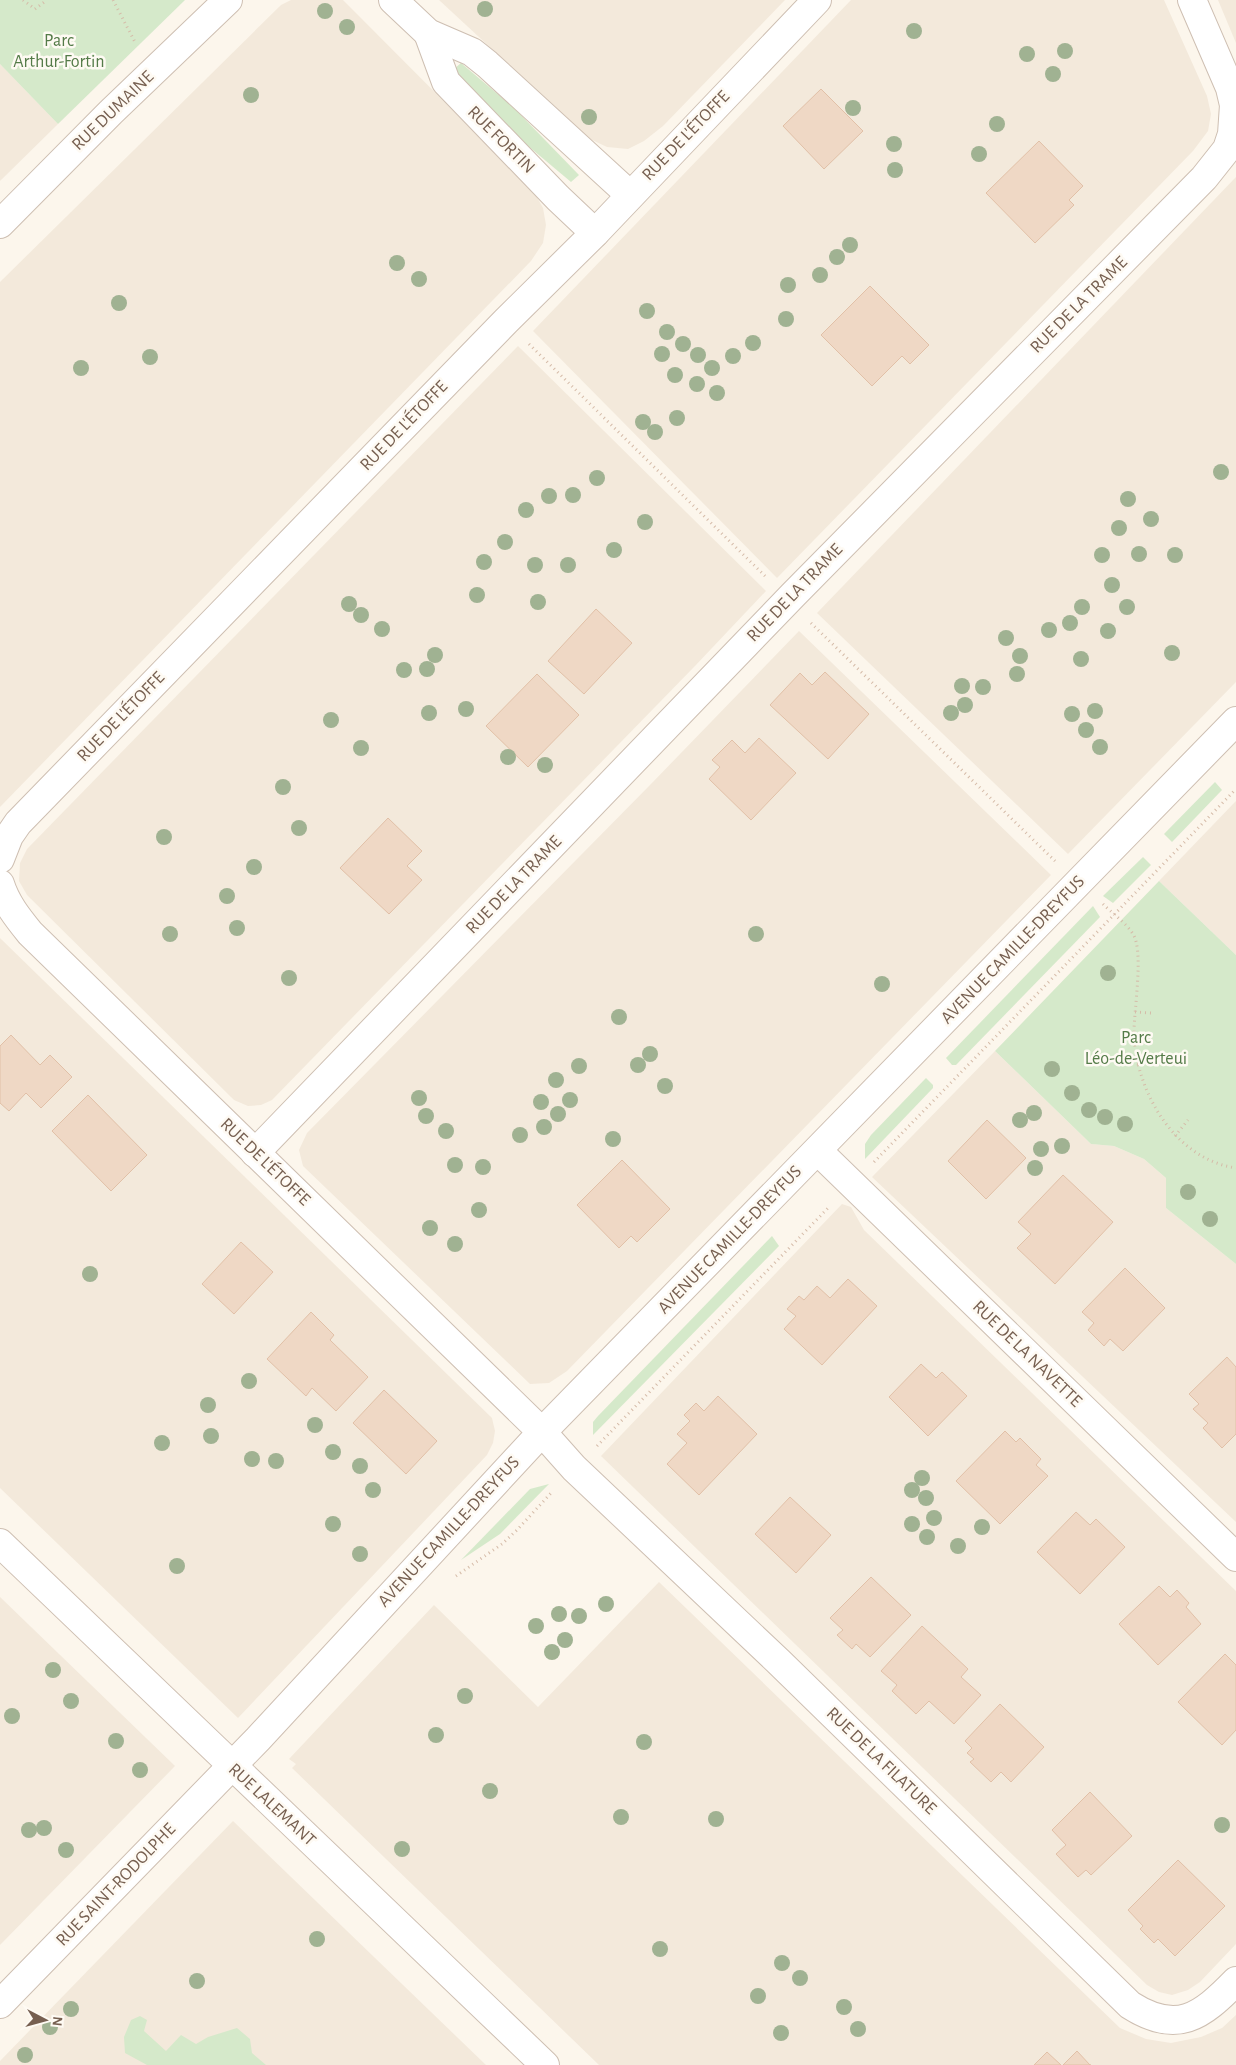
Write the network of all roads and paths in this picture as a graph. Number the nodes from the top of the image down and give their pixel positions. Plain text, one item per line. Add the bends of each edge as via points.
1 (23, 0) edge
2 (47, 0) edge
3 (228, 0) edge
4 (393, 0) edge
5 (817, 0) edge
6 (1192, 0) edge
7 (428, 33) junction
8 (630, 195) junction
9 (0, 224) edge
10 (595, 233) junction
11 (523, 339) dead end
12 (766, 576) dead end
13 (807, 619) dead end
14 (1236, 721) edge
15 (1236, 789) edge
16 (0, 859) edge
17 (1059, 865) dead end
18 (2, 897) edge
19 (1099, 900) dead end
20 (1113, 914) junction
21 (1135, 1012) junction
22 (1151, 1013) dead end
23 (1117, 1062) dead end
24 (1138, 1064) junction
25 (1188, 1120) dead end
26 (1175, 1136) junction
27 (818, 1151) junction
28 (255, 1153) junction
29 (1236, 1168) edge
30 (868, 1169) dead end
31 (836, 1200) dead end
32 (542, 1432) junction
33 (595, 1448) dead end
34 (557, 1486) dead end
35 (0, 1543) edge
36 (1236, 1557) edge
37 (454, 1578) dead end
38 (231, 1766) junction
39 (1236, 1981) edge
40 (0, 2004) edge
41 (546, 2065) edge

1 - 2 path via 35,9
3 - 9 street, RUE DUMAINE
4 - 7 street, RUE FORTIN
5 - 8 street, RUE DE L'ÉTOFFE
6 - 28 street, RUE DE LA TRAME via 1230,88 1234,105 1232,134 1217,163 793,595
7 - 8 street, RUE FORTIN via 472,52
7 - 10 street, RUE FORTIN via 446,82
8 - 10 street, RUE DE L'ÉTOFFE
10 - 16 street, RUE DE L'ÉTOFFE via 18,822
11 - 12 path
13 - 17 path
14 - 27 street, AVENUE CAMILLE-DREYFUS
15 - 20 path
18 - 28 street, RUE DE L'ÉTOFFE via 30,933
19 - 20 path
20 - 21 path via 1133,934 1138,951
20 - 30 path
21 - 22 path
21 - 24 path
23 - 24 path
24 - 26 path via 1155,1108
25 - 26 path
26 - 29 path via 1199,1155
27 - 32 street, AVENUE CAMILLE-DREYFUS
27 - 36 street, RUE DE LA NAVETTE
28 - 32 street, RUE DE L'ÉTOFFE
31 - 33 path
32 - 38 street, AVENUE CAMILLE-DREYFUS
32 - 39 street, RUE DE LA FILATURE via 574,1468 779,1662 1130,2005 1142,2013 1170,2021 1183,2019 1213,2005
34 - 37 path, AVENUE CAMILLE-DREYFUS via 510,1537
35 - 38 street, RUE LALEMANT
38 - 40 street, RUE SAINT-RODOLPHE
38 - 41 street, RUE LALEMANT

